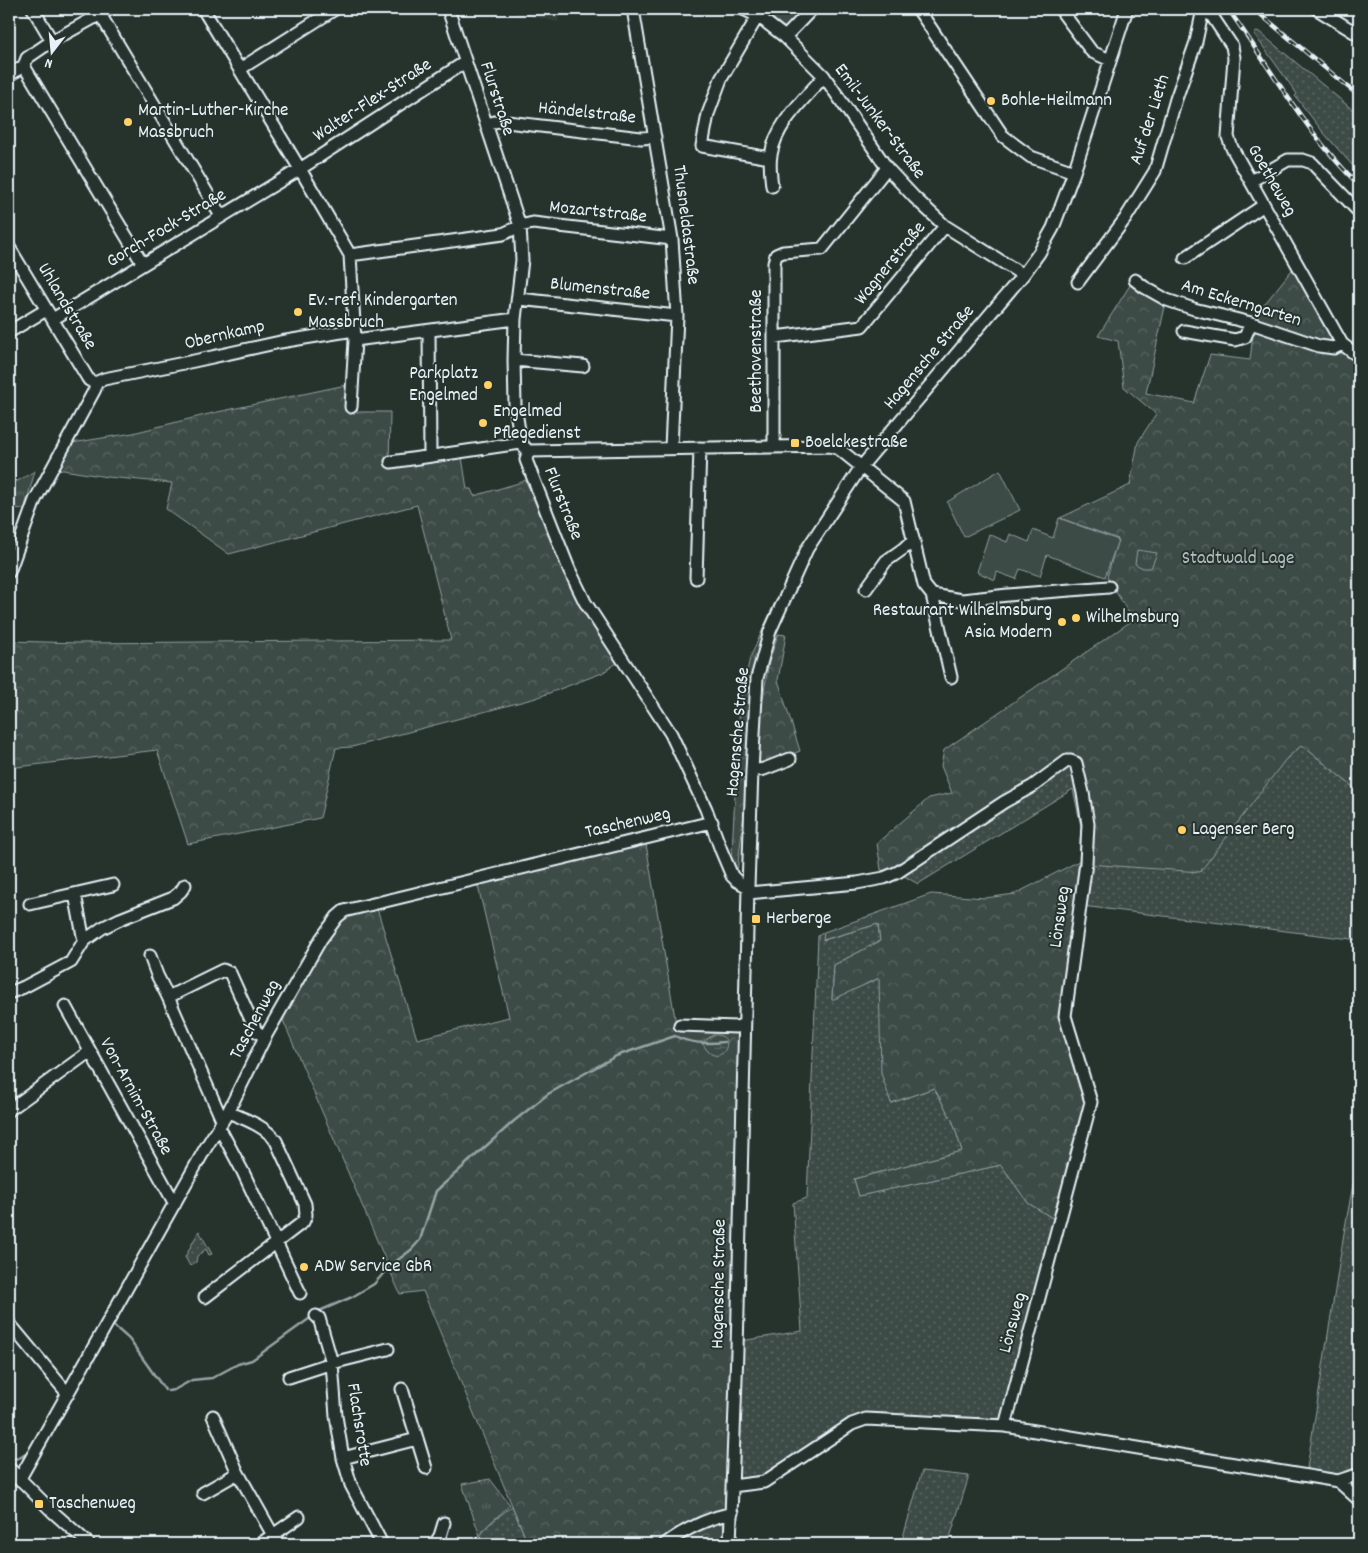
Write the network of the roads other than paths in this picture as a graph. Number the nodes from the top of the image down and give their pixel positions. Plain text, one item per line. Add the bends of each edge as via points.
1 (33, 9) edge
2 (203, 9) edge
3 (335, 9) edge
4 (448, 9) edge
5 (632, 9) edge
6 (743, 9) edge
7 (812, 9) edge
8 (918, 9) edge
9 (1060, 9) edge
10 (1127, 9) edge
11 (1204, 9) edge
12 (1317, 9) edge
13 (105, 12) edge
14 (760, 12) edge
15 (1359, 35) edge
16 (785, 37) junction
17 (52, 40) junction
18 (1110, 60) junction
19 (465, 62) junction
20 (24, 66) junction
21 (240, 69) junction
22 (9, 75) edge
23 (824, 76) junction
24 (486, 124) junction
25 (655, 137) junction
26 (770, 158) junction
27 (887, 168) junction
28 (300, 169) junction
29 (1074, 172) junction
30 (1251, 181) junction
31 (772, 186) dead end
32 (1264, 205) junction
33 (1359, 212) edge
34 (221, 216) junction
35 (520, 226) junction
36 (945, 226) junction
37 (672, 239) junction
38 (9, 247) edge
39 (350, 255) junction
40 (1185, 258) dead end
41 (143, 264) junction
42 (1023, 275) junction
43 (1136, 280) dead end
44 (1078, 282) dead end
45 (518, 299) junction
46 (50, 314) junction
47 (677, 316) junction
48 (515, 319) junction
49 (1251, 323) junction
50 (428, 331) junction
51 (1184, 331) dead end
52 (9, 332) edge
53 (354, 335) junction
54 (775, 337) junction
55 (1342, 344) junction
56 (1359, 354) edge
57 (514, 360) junction
58 (583, 366) dead end
59 (100, 381) junction
60 (351, 407) dead end
61 (524, 447) junction
62 (774, 447) junction
63 (671, 448) junction
64 (700, 448) junction
65 (430, 456) junction
66 (391, 462) dead end
67 (861, 467) junction
68 (914, 542) junction
69 (9, 572) edge
70 (696, 578) dead end
71 (1109, 587) dead end
72 (866, 589) dead end
73 (932, 595) junction
74 (951, 676) dead end
75 (790, 759) dead end
76 (752, 771) junction
77 (712, 822) junction
78 (113, 885) dead end
79 (185, 885) dead end
80 (748, 890) junction
81 (74, 894) junction
82 (30, 904) dead end
83 (84, 941) junction
84 (150, 956) dead end
85 (9, 993) edge
86 (168, 997) junction
87 (65, 1006) dead end
88 (744, 1024) junction
89 (680, 1026) dead end
90 (265, 1037) junction
91 (89, 1052) junction
92 (9, 1110) edge
93 (223, 1119) junction
94 (175, 1204) junction
95 (277, 1242) junction
96 (300, 1293) dead end
97 (205, 1297) dead end
98 (316, 1316) dead end
99 (9, 1323) edge
100 (388, 1350) dead end
101 (332, 1363) junction
102 (288, 1377) dead end
103 (402, 1389) dead end
104 (68, 1394) junction
105 (213, 1416) dead end
106 (1005, 1426) junction
107 (416, 1439) junction
108 (343, 1458) junction
109 (9, 1468) edge
110 (426, 1468) dead end
111 (238, 1473) junction
112 (1359, 1474) edge
113 (19, 1480) junction
114 (1338, 1481) junction
115 (732, 1486) junction
116 (203, 1493) dead end
117 (1359, 1500) edge
118 (732, 1513) junction
119 (299, 1517) dead end
120 (444, 1523) dead end
121 (276, 1540) edge
122 (86, 1543) edge
123 (260, 1544) edge
124 (382, 1544) edge
125 (435, 1544) edge
126 (665, 1544) edge
127 (730, 1544) edge

1 - 17 street
2 - 21 street
3 - 21 street
4 - 19 street, Flurstraße
5 - 25 street, Thusneldastraße
6 - 14 street, Emil-Junker-Straße
7 - 16 street
8 - 29 street via 1003,136 1031,157
9 - 18 street via 1092,52
10 - 18 street, Hagensche Straße
11 - 30 street, Goetheweg via 1232,46 1234,58 1228,137
11 - 44 street, Auf der Lieth via 1154,172 1125,219
12 - 15 street
13 - 17 street
13 - 34 street
14 - 16 street, Emil-Junker-Straße
14 - 26 street via 721,79 708,114 702,146
16 - 23 street, Emil-Junker-Straße
17 - 20 street via 27,58
18 - 29 street, Hagensche Straße
19 - 24 street, Flurstraße
19 - 28 street, Walter-Flex-Straße
20 - 22 street
20 - 41 street
21 - 28 street
23 - 26 street via 783,124 774,140
23 - 27 street, Emil-Junker-Straße
24 - 25 street, Händelstraße via 499,122
24 - 35 street, Flurstraße
25 - 37 street, Thusneldastraße
26 - 31 street
27 - 36 street, Emil-Junker-Straße
27 - 54 street, Beethovenstraße via 822,249 776,255
28 - 34 street, Gorch-Fock-Straße
28 - 39 street
29 - 42 street, Hagensche Straße via 1053,228
30 - 32 street, Goetheweg
30 - 33 street via 1288,160 1303,160 1312,164
32 - 40 street, Am Eckerngarten
32 - 55 street, Goetheweg
34 - 41 street, Gorch-Fock-Straße
35 - 37 street, Mozartstraße via 533,223
35 - 39 street, Mozartstraße via 503,234
35 - 45 street, Flurstraße via 522,260
36 - 42 street, Emil-Junker-Straße
36 - 54 street, Wagnerstraße via 862,326
37 - 47 street, Thusneldastraße
38 - 46 street, Uhlandstraße
39 - 53 street
41 - 46 street, Gorch-Fock-Straße
42 - 67 street, Hagensche Straße
43 - 49 street, Am Eckerngarten via 1167,300
45 - 47 street, Blumenstraße
45 - 48 street, Flurstraße
46 - 52 street, Gorch-Fock-Straße
46 - 59 street, Uhlandstraße via 87,377
47 - 63 street, Thusneldastraße
48 - 50 street, Obernkamp
48 - 57 street, Flurstraße
49 - 51 street via 1245,337 1235,340
49 - 55 street, Am Eckerngarten via 1319,346 1334,348
50 - 53 street, Obernkamp
50 - 65 street
53 - 59 street, Obernkamp via 280,342
53 - 60 street
54 - 62 street, Beethovenstraße
55 - 56 street
57 - 58 street
57 - 61 street, Flurstraße via 515,405
59 - 69 street via 35,500
61 - 63 street
61 - 65 street
61 - 77 street, Flurstraße via 526,460 569,569 586,602 671,734
62 - 64 street
62 - 67 street via 835,447
63 - 64 street
64 - 70 street
65 - 66 street
67 - 68 street via 904,501
67 - 76 street, Hagensche Straße via 807,549 770,631 758,678
68 - 72 street via 886,561
68 - 73 street via 924,585
71 - 73 street via 962,600
73 - 74 street
75 - 76 street
76 - 80 street, Hagensche Straße
77 - 80 street, Flurstraße via 732,876
77 - 90 street, Taschenweg via 344,912 321,939
78 - 81 street
79 - 83 street via 173,898 120,919
80 - 88 street, Hagensche Straße
80 - 106 street, Lönsweg via 857,884 884,878 1033,786 1067,761 1076,763 1088,824 1086,864 1065,1016 1091,1102
81 - 82 street
81 - 83 street
83 - 85 street via 71,962
84 - 86 street
86 - 90 street via 223,970 227,971 256,1031
86 - 93 street
87 - 91 street, Von-Arnim-Straße
88 - 89 street via 738,1027
88 - 115 street, Hagensche Straße
90 - 93 street, Taschenweg
91 - 92 street
91 - 94 street, Von-Arnim-Straße
93 - 94 street, Taschenweg
93 - 95 street via 233,1152
93 - 95 street via 252,1122 272,1136 305,1204 303,1222
94 - 104 street, Taschenweg
95 - 96 street
95 - 97 street
98 - 101 street, Flachsrotte
99 - 104 street
100 - 101 street, Flachsrotte
101 - 102 street, Flachsrotte
101 - 108 street, Flachsrotte
103 - 107 street
104 - 113 street, Taschenweg
105 - 111 street
106 - 114 street
106 - 115 street via 866,1420 852,1424 764,1482
107 - 108 street
107 - 110 street
108 - 124 street, Flachsrotte via 351,1485
109 - 113 street
111 - 116 street
111 - 121 street
112 - 114 street
113 - 122 street
114 - 117 street
115 - 118 street, Hagensche Straße
118 - 126 street via 718,1516
118 - 127 street, Hagensche Straße
119 - 121 street
120 - 125 street
121 - 123 street

